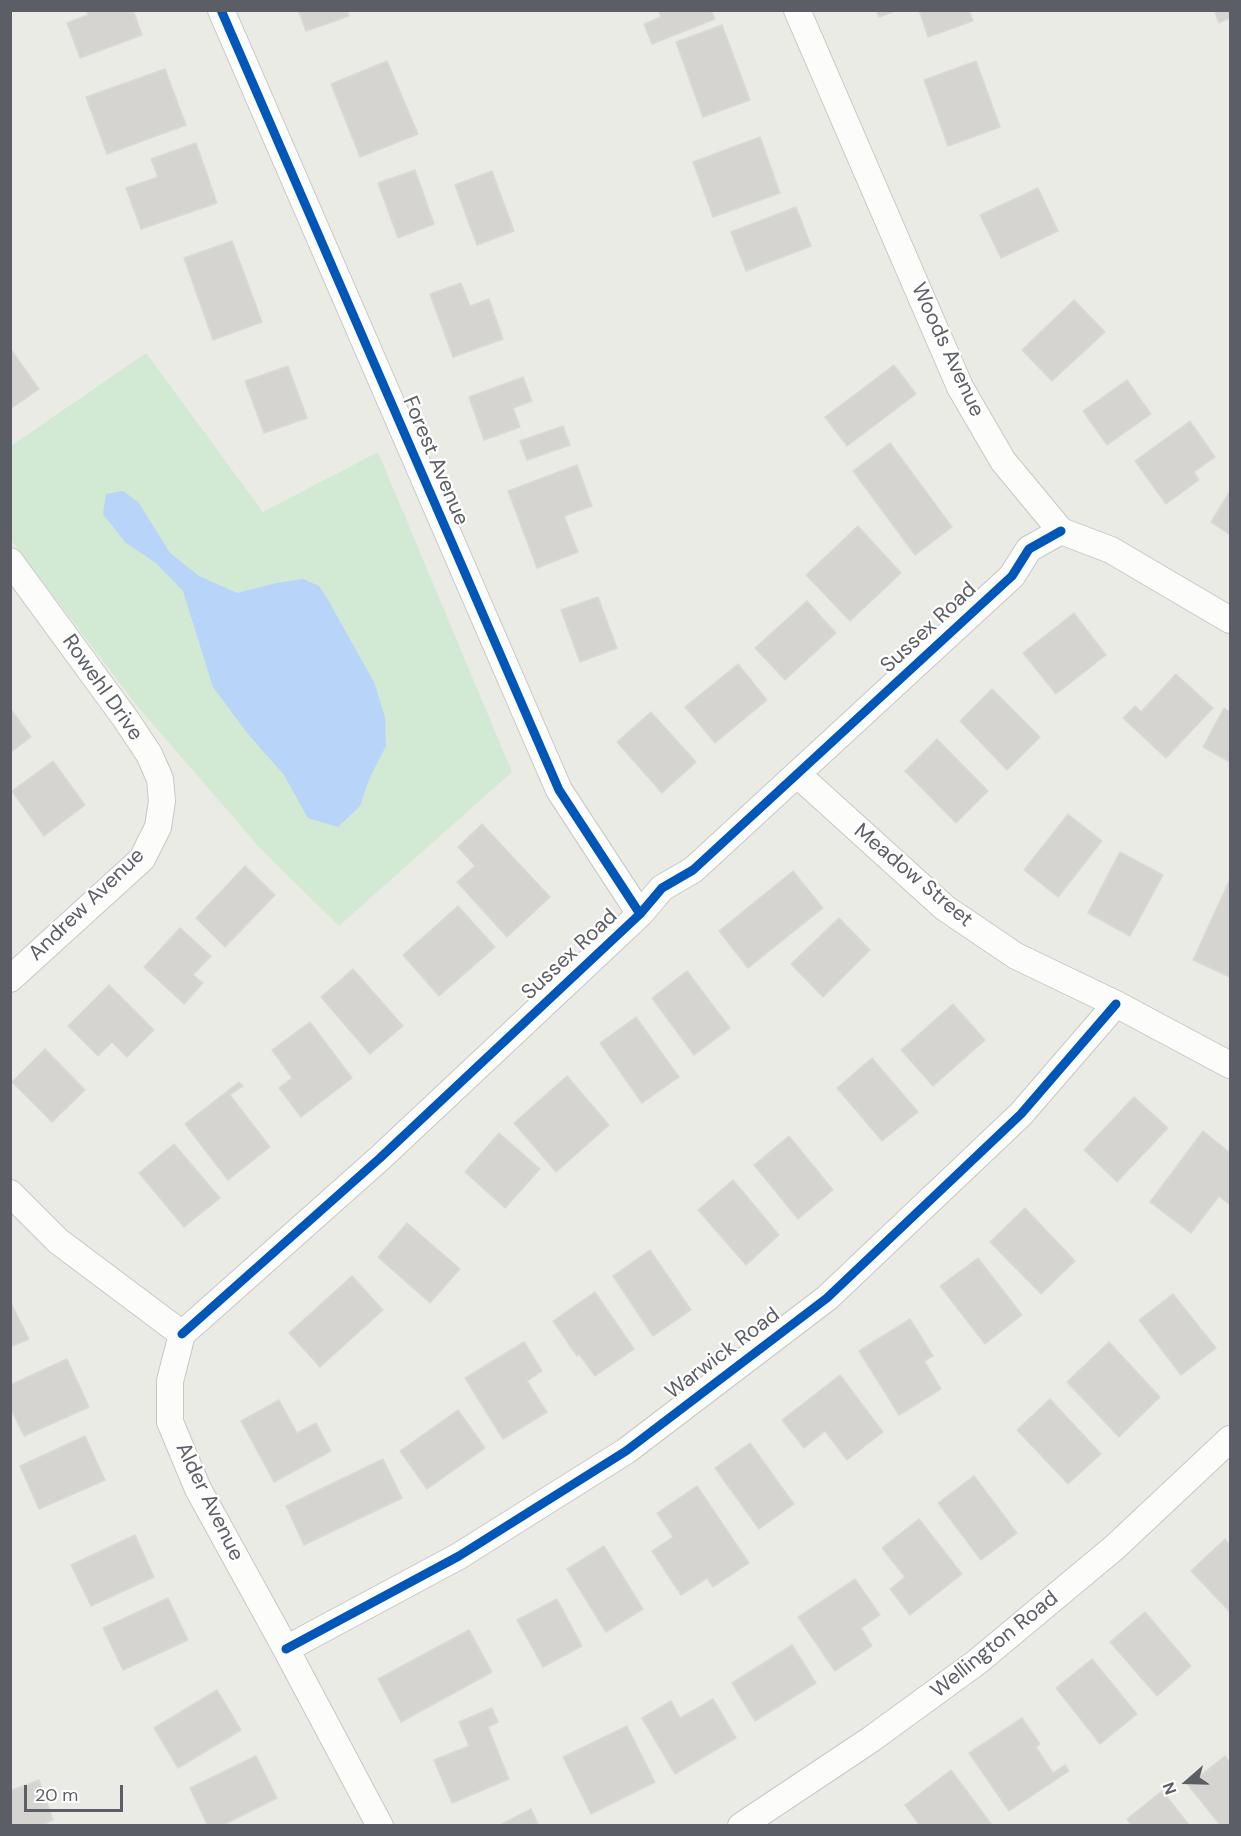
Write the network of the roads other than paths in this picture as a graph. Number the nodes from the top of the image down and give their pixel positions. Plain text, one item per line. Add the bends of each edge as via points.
1 (221, 10) edge
2 (797, 10) edge
3 (1061, 531) junction
4 (10, 561) edge
5 (1230, 620) edge
6 (796, 774) junction
7 (158, 827) joint
8 (640, 914) junction
9 (10, 979) edge
10 (1116, 1004) junction
11 (1230, 1065) edge
12 (10, 1193) edge
13 (182, 1334) junction
14 (1230, 1439) edge
15 (286, 1649) junction
16 (380, 1826) edge
17 (741, 1826) edge

1 - 8 street, Forest Avenue via 559,790
2 - 3 street, Woods Avenue via 960,387 1003,461
3 - 5 street, Woods Avenue via 1111,550
3 - 6 street, Sussex Road via 1029,549 1012,576
4 - 7 street, Rowehl Drive via 149,754 160,779
6 - 8 street, Sussex Road via 693,870 662,888
6 - 10 street, Meadow Street via 945,908 1016,956
7 - 9 street, Andrew Avenue via 142,859
8 - 13 street, Sussex Road via 380,1158
10 - 11 street, Meadow Street
10 - 15 street, Warwick Road via 1021,1114 827,1298 626,1451 459,1556
12 - 13 street via 58,1241
13 - 15 street, Alder Avenue via 170,1381 170,1422 198,1489
14 - 17 street, Wellington Road via 1115,1547 977,1662
15 - 16 street, Alder Avenue

